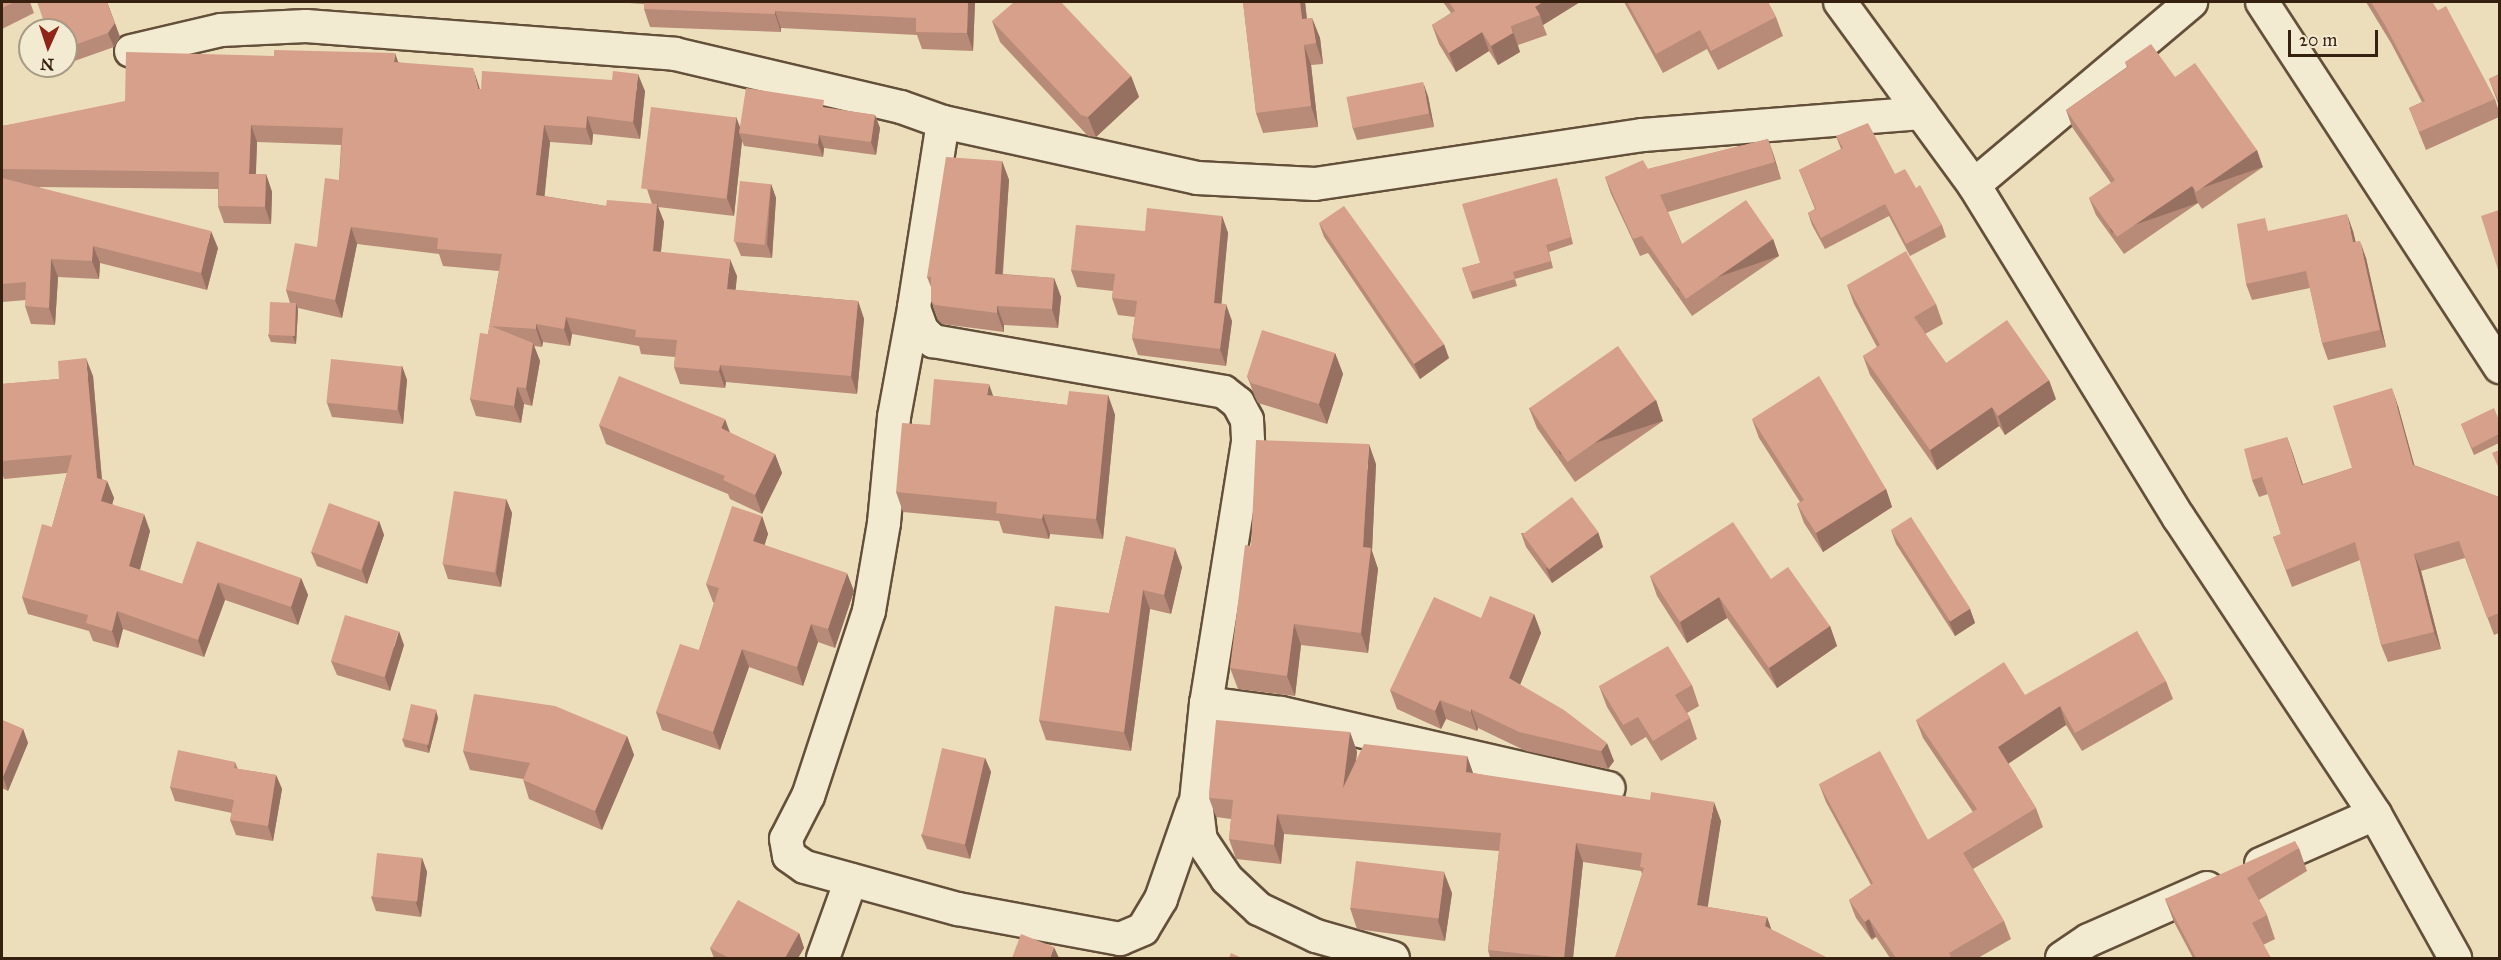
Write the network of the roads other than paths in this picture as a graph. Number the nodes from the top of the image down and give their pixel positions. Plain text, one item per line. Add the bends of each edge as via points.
1 (1840, 2) edge
2 (2191, 2) edge
3 (2262, 2) edge
4 (303, 14) edge
5 (132, 51) edge
6 (1921, 113) junction
7 (943, 122) junction
8 (1974, 184) junction
9 (914, 308) junction
10 (2499, 367) edge
11 (1206, 703) junction
12 (1609, 788) dead end
13 (1196, 801) junction
14 (2375, 814) junction
15 (851, 880) junction
16 (823, 958) edge
17 (1393, 958) edge
18 (2062, 958) edge
19 (2455, 958) edge

1 - 6 street
2 - 8 street
3 - 10 street
4 - 5 street
4 - 7 street via 675,54 901,107
6 - 7 street via 1643,135 1315,184 1197,178
6 - 8 street
7 - 9 street
8 - 14 street via 2179,518
9 - 11 street via 922,330 933,341 1224,392 1238,403 1247,420 1248,442
9 - 15 street via 894,417 884,523 869,610 808,796 786,839 789,856 805,867
11 - 12 street via 1281,713
11 - 13 street
13 - 15 street via 1161,899 1143,928 1120,939 958,909
13 - 17 street via 1201,840 1227,879 1259,909 1316,936
14 - 18 street via 2089,940
14 - 19 street
15 - 16 street

